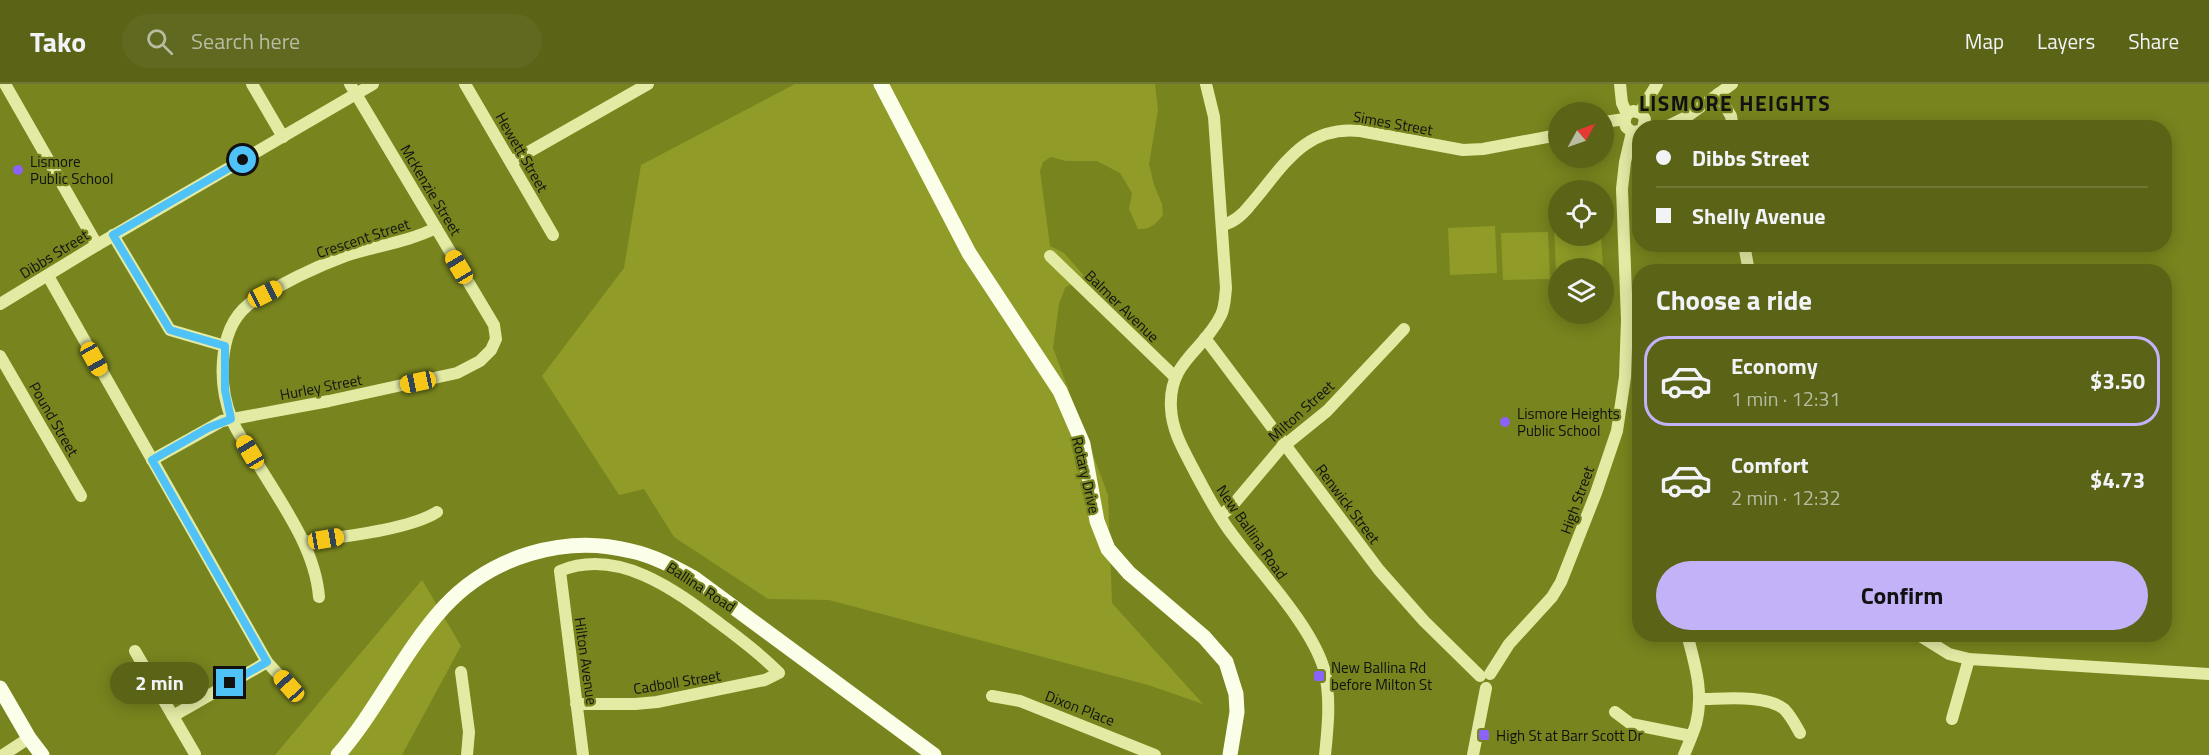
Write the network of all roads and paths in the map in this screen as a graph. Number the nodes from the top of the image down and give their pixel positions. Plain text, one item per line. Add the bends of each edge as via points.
1 (5, 84) edge
2 (252, 84) edge
3 (373, 84) edge
4 (465, 84) edge
5 (648, 84) edge
6 (881, 84) edge
7 (1206, 84) edge
8 (1620, 84) edge
9 (1657, 84) edge
10 (1732, 84) edge
11 (352, 89) edge
12 (1718, 94) junction
13 (1630, 115) junction
14 (1614, 119) edge
15 (1644, 120) edge
16 (1680, 120) edge
17 (1732, 120) edge
18 (1632, 128) edge
19 (283, 137) junction
20 (1548, 137) edge
21 (1632, 145) edge
22 (511, 162) junction
23 (1222, 225) junction
24 (436, 228) junction
25 (113, 235) junction
26 (553, 235) dead end
27 (97, 244) junction
28 (1050, 256) dead end
29 (48, 276) junction
30 (0, 304) edge
31 (1404, 329) dead end
32 (1205, 338) junction
33 (495, 345) joint
34 (225, 346) junction
35 (0, 356) edge
36 (1175, 377) junction
37 (231, 419) junction
38 (1284, 446) junction
39 (152, 460) junction
40 (81, 496) dead end
41 (437, 512) dead end
42 (1220, 516) junction
43 (304, 542) junction
44 (319, 597) dead end
45 (1689, 642) edge
46 (1930, 642) edge
47 (135, 651) dead end
48 (1969, 659) junction
49 (267, 662) junction
50 (461, 672) dead end
51 (779, 673) joint
52 (2209, 674) edge
53 (1485, 675) junction
54 (289, 686) dead end
55 (0, 688) edge
56 (992, 696) dead end
57 (1700, 699) junction
58 (576, 704) junction
59 (1614, 712) dead end
60 (173, 716) junction
61 (1952, 719) dead end
62 (1800, 733) dead end
63 (1691, 736) junction
64 (29, 738) junction
65 (195, 754) edge
66 (3, 755) edge
67 (42, 755) edge
68 (338, 755) edge
69 (467, 755) edge
70 (583, 755) edge
71 (934, 755) edge
72 (1155, 755) edge
73 (1230, 755) edge
74 (1325, 755) edge
75 (1473, 755) edge
76 (1684, 755) edge

1 - 27 street
2 - 19 street
3 - 11 street, Dibbs Street
4 - 22 street, Hewett Street
5 - 22 street
6 - 73 main road, Rotary Drive via 969,253 1060,391 1083,444 1097,522 1108,549 1226,662 1236,694
7 - 23 street via 1214,117
8 - 13 street via 1622,103
9 - 13 street
10 - 12 street
11 - 19 street, Dibbs Street
11 - 24 street, McKenzie Street
12 - 16 street
12 - 17 street
13 - 14 street
13 - 15 street
13 - 18 street via 1626,127
19 - 25 street, Dibbs Street
20 - 23 street, Simes Street via 1463,150 1360,131 1329,132 1300,147 1248,208
21 - 53 street, High Street via 1625,162 1622,189 1628,320 1617,431 1561,582
22 - 26 street, Hewett Street
23 - 32 street via 1225,300 1221,315
24 - 33 street, McKenzie Street via 494,325
24 - 34 street, Crescent Street via 334,260 265,294 236,317
25 - 27 street, Dibbs Street
25 - 34 street via 170,330
27 - 29 street, Dibbs Street
28 - 36 street, Balmer Avenue
29 - 30 street, Dibbs Street
29 - 39 street
31 - 38 street, Milton Street via 1328,411
32 - 36 street
32 - 38 street, Renwick Street
33 - 37 street, Hurley Street via 480,361 457,373
34 - 37 street, Crescent Street via 225,390
35 - 40 street, Pound Street
36 - 42 street, New Ballina Road via 1171,406 1174,430
37 - 39 street, Hurley Street
37 - 43 street, Crescent Street
38 - 42 street, Milton Street
38 - 53 street, Renwick Street via 1400,595
39 - 49 street
41 - 43 street via 389,528
42 - 74 street, New Ballina Road via 1317,650 1329,703
43 - 44 street, Crescent Street via 315,570
45 - 57 street
46 - 48 street via 1949,654
47 - 60 street
48 - 52 street
48 - 61 street
49 - 54 street
49 - 60 street
50 - 69 street via 469,732
51 - 58 street, Cadboll Street via 765,681 657,702
51 - 58 street, Hilton Avenue via 684,597 648,576 622,568 575,564 560,571
53 - 75 street, High Street via 1494,678 1494,683 1486,688
55 - 64 main road
56 - 72 street, Dixon Place via 1020,701
57 - 62 street via 1772,702 1791,717
57 - 63 street
58 - 70 street, Hilton Avenue
59 - 63 street via 1631,724
60 - 65 street
63 - 76 street
64 - 66 street
64 - 67 main road
68 - 71 main road, Ballina Road via 454,597 490,570 521,556 550,548 599,545 630,550 694,578

